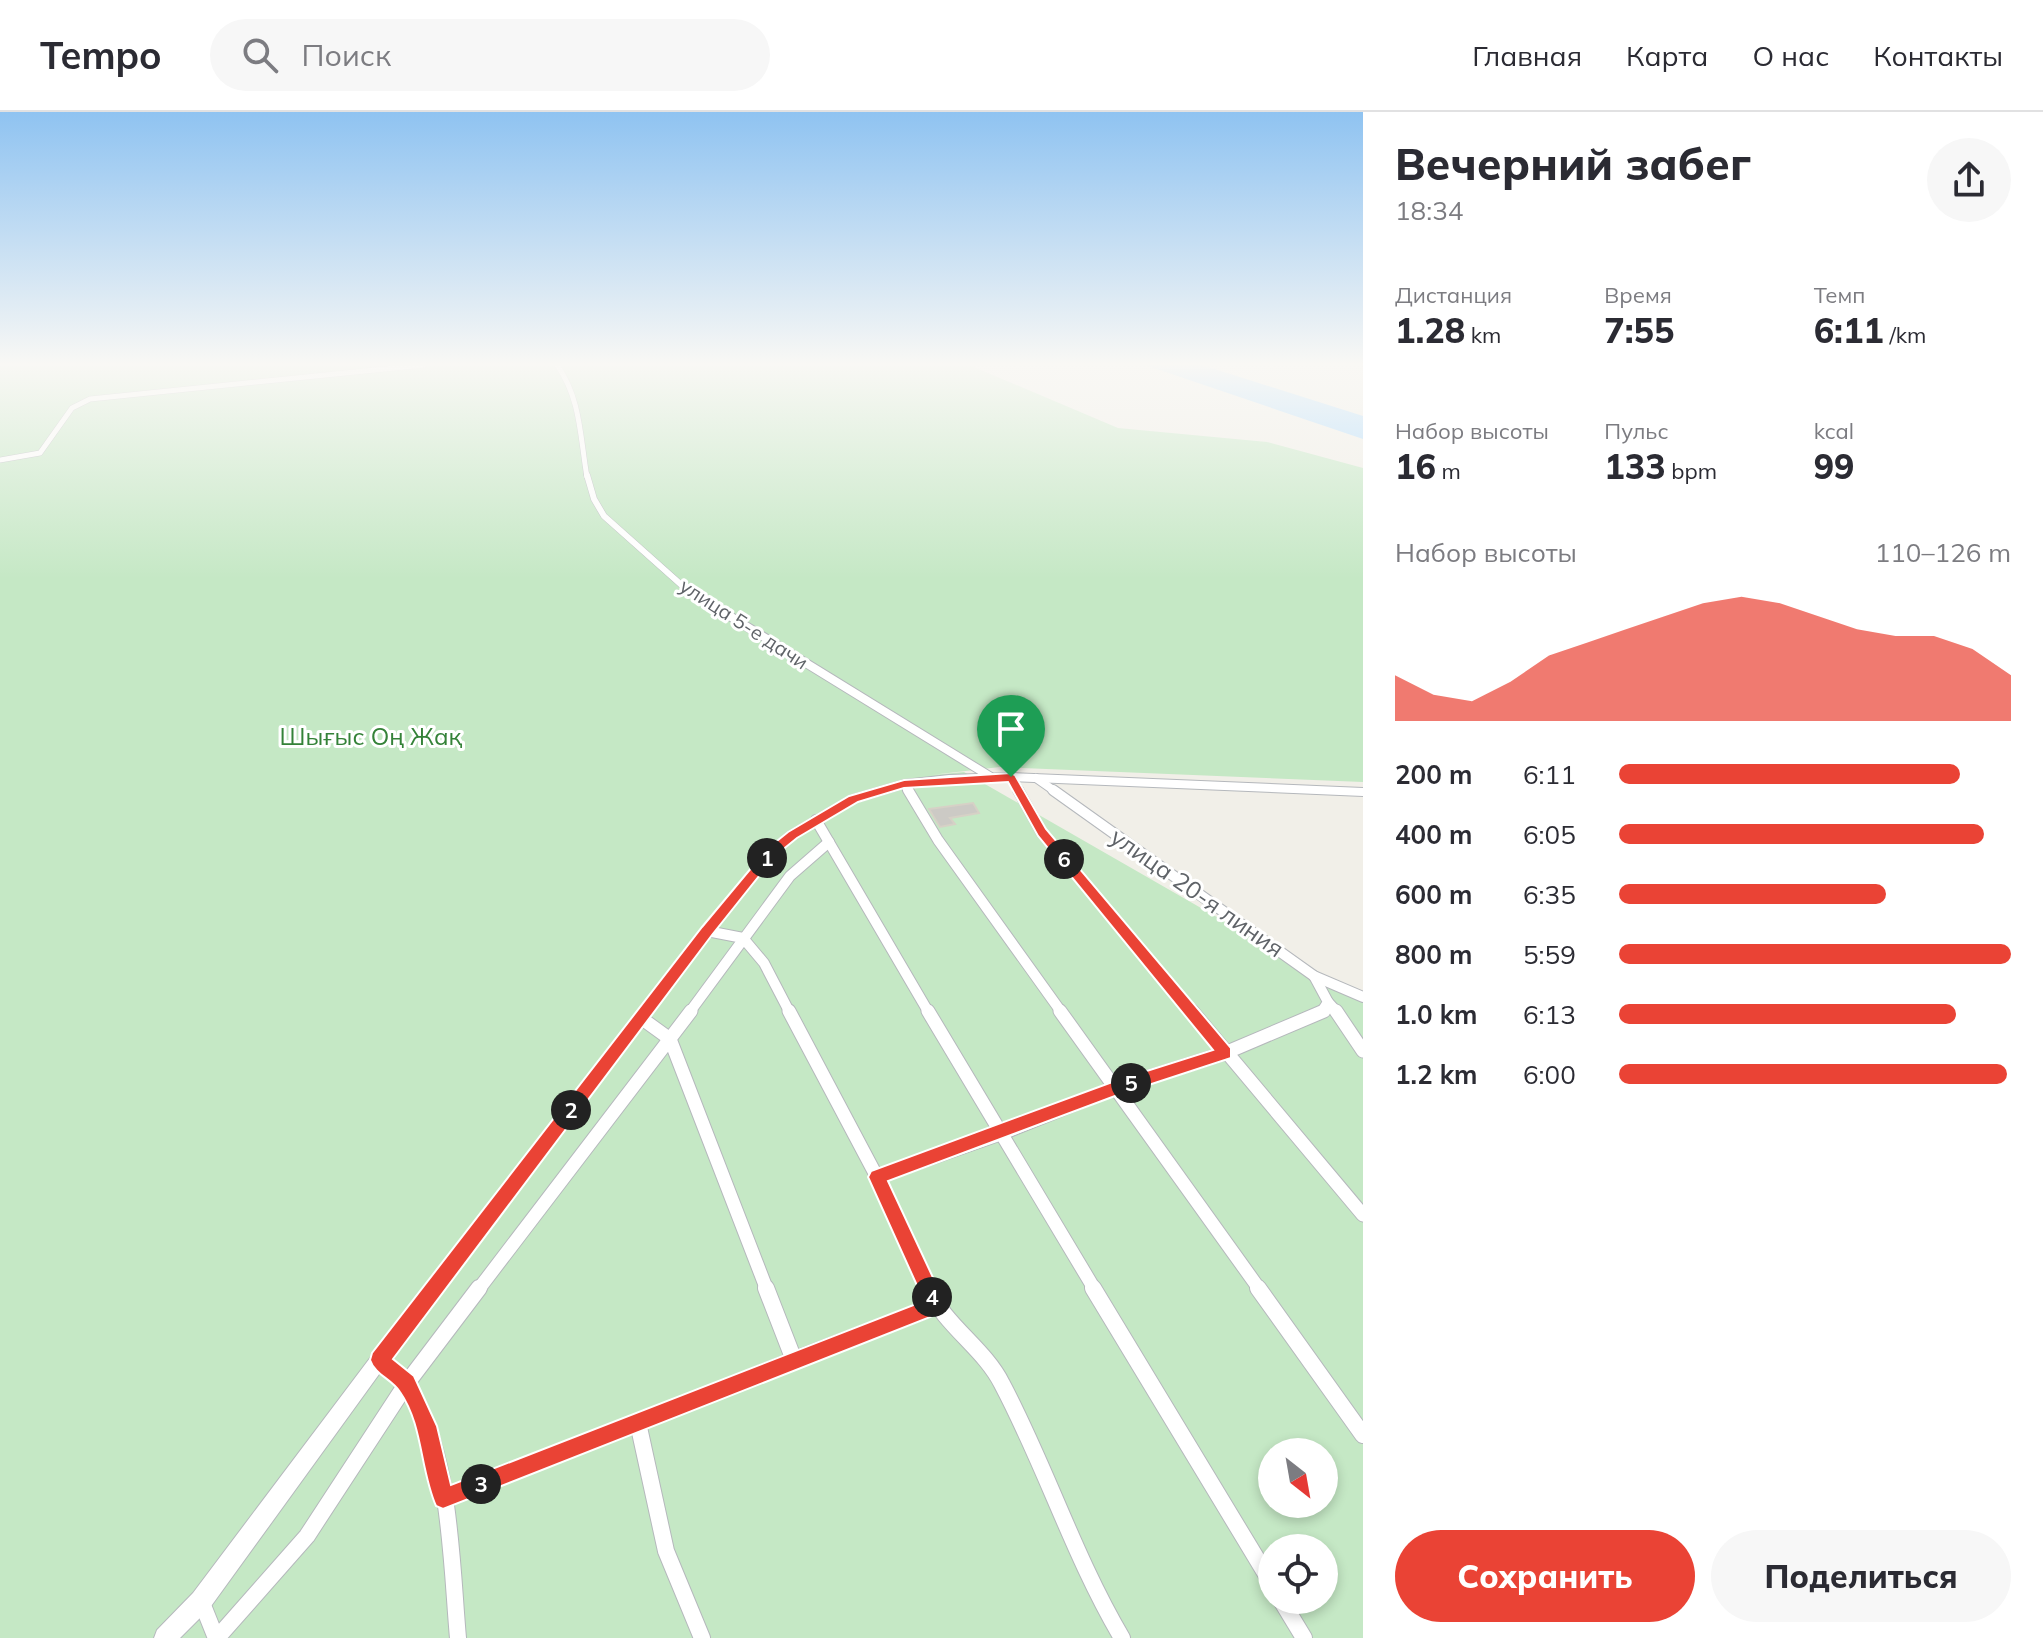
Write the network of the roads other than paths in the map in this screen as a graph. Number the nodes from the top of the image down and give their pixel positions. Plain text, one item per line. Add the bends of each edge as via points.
1 (52, 436) edge
2 (581, 436) edge
3 (0, 460) edge
4 (991, 777) junction
5 (1011, 777) junction
6 (1036, 778) junction
7 (904, 784) junction
8 (1363, 792) edge
9 (816, 820) junction
10 (829, 842) junction
11 (707, 931) junction
12 (743, 938) junction
13 (1314, 976) junction
14 (1363, 997) edge
15 (1328, 1002) junction
16 (641, 1018) junction
17 (670, 1039) junction
18 (1363, 1051) edge
19 (1225, 1053) junction
20 (1115, 1088) junction
21 (1000, 1134) junction
22 (877, 1177) junction
23 (1363, 1215) edge
24 (936, 1306) junction
25 (379, 1360) junction
26 (794, 1360) junction
27 (407, 1383) junction
28 (638, 1423) junction
29 (1363, 1435) edge
30 (443, 1499) junction
31 (1258, 1561) edge
32 (201, 1601) junction
33 (1289, 1614) edge
34 (165, 1638) edge
35 (216, 1638) edge
36 (458, 1638) edge
37 (702, 1638) edge
38 (1122, 1638) edge
39 (1304, 1638) edge

1 - 3 street via 40,453
2 - 4 street, улица 5-е дачи via 593,502 686,589
4 - 5 street
4 - 7 street
5 - 6 street
5 - 19 street via 1042,833
6 - 8 street
6 - 13 street, улица 20-я линия
7 - 9 street via 853,799
7 - 20 street
9 - 10 street
9 - 11 street via 771,853
10 - 12 street via 790,876
10 - 21 street
11 - 12 street
11 - 16 street
12 - 17 street
12 - 22 street via 771,975
13 - 14 street, улица 20-я линия
13 - 15 street
15 - 18 street
15 - 19 street via 1324,1012
16 - 17 street
16 - 25 street
17 - 26 street
17 - 27 street
19 - 20 street
19 - 23 street
20 - 21 street
20 - 29 street
21 - 22 street
21 - 31 street
22 - 24 street
24 - 26 street
24 - 38 street via 1001,1381 1097,1596
25 - 27 street
25 - 32 street
26 - 28 street
27 - 30 street via 426,1426
27 - 35 street via 307,1536
28 - 30 street
28 - 37 street via 666,1551
30 - 36 street
32 - 34 street
32 - 35 street
33 - 39 street

